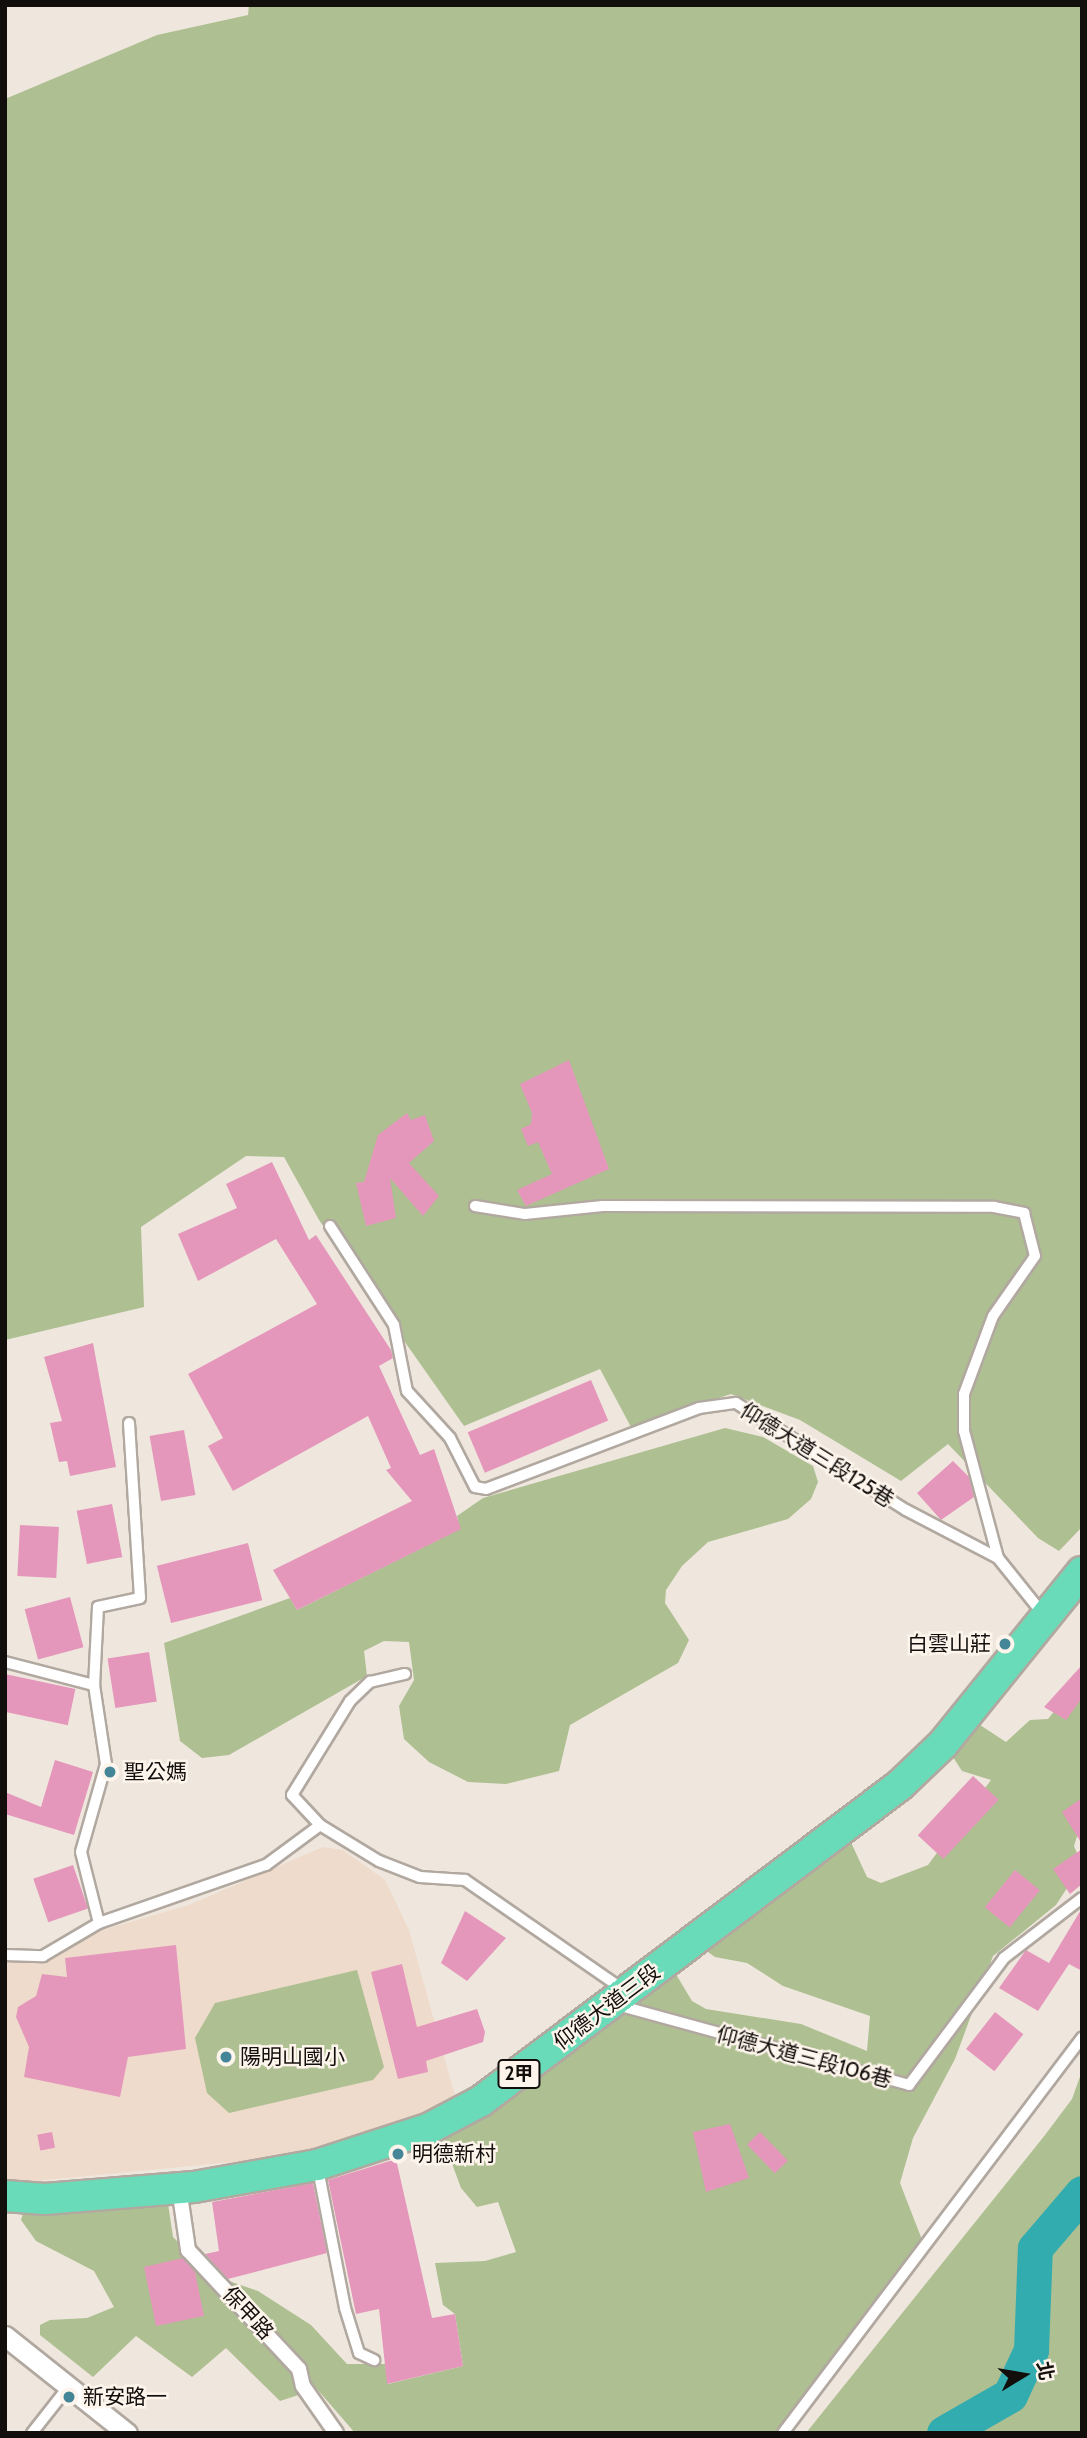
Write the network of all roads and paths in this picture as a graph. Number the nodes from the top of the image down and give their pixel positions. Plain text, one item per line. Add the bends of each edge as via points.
1 (475, 1206) dead end
2 (330, 1226) dead end
3 (129, 1423) dead end
4 (998, 1558) junction
5 (1082, 1572) edge
6 (1044, 1615) junction
7 (5, 1662) edge
8 (405, 1674) dead end
9 (94, 1685) junction
10 (320, 1825) junction
11 (1082, 1898) edge
12 (99, 1923) junction
13 (5, 1955) edge
14 (621, 1998) junction
15 (1082, 2036) edge
16 (317, 2165) junction
17 (179, 2188) junction
18 (5, 2196) edge
19 (5, 2336) edge
20 (374, 2360) dead end
21 (69, 2385) junction
22 (32, 2433) edge
23 (127, 2433) edge
24 (335, 2433) edge
25 (783, 2433) edge

1 - 4 lane via 525,1214 603,1206 994,1207 1024,1213 1035,1256 993,1316 964,1394 964,1431
2 - 4 lane, 仰德大道三段125巷 via 394,1325 407,1391 450,1438 475,1487 486,1489 699,1408 736,1403 906,1510
3 - 9 lane via 140,1598 98,1607
4 - 6 lane, 仰德大道三段125巷
5 - 6 main road, 仰德大道三段 / 2甲
6 - 14 main road, 仰德大道三段 / 2甲 via 951,1734 900,1785
7 - 9 lane
8 - 10 lane via 370,1682 350,1701 292,1795
9 - 12 lane via 106,1763 81,1852
10 - 12 lane via 266,1865
10 - 14 lane via 399,1869 465,1880
11 - 14 lane, 仰德大道三段106巷 via 1004,1958 909,2085
12 - 13 lane via 43,1956
14 - 16 main road, 仰德大道三段 / 2甲 via 481,2101 428,2129
15 - 25 lane
16 - 17 main road, 仰德大道三段 / 2甲
16 - 20 lane via 345,2308 359,2353
17 - 18 main road, 仰德大道三段 / 2甲 via 45,2199
17 - 24 street, 保甲路 via 188,2250 299,2369 303,2386
19 - 21 street
21 - 22 lane
21 - 23 street

